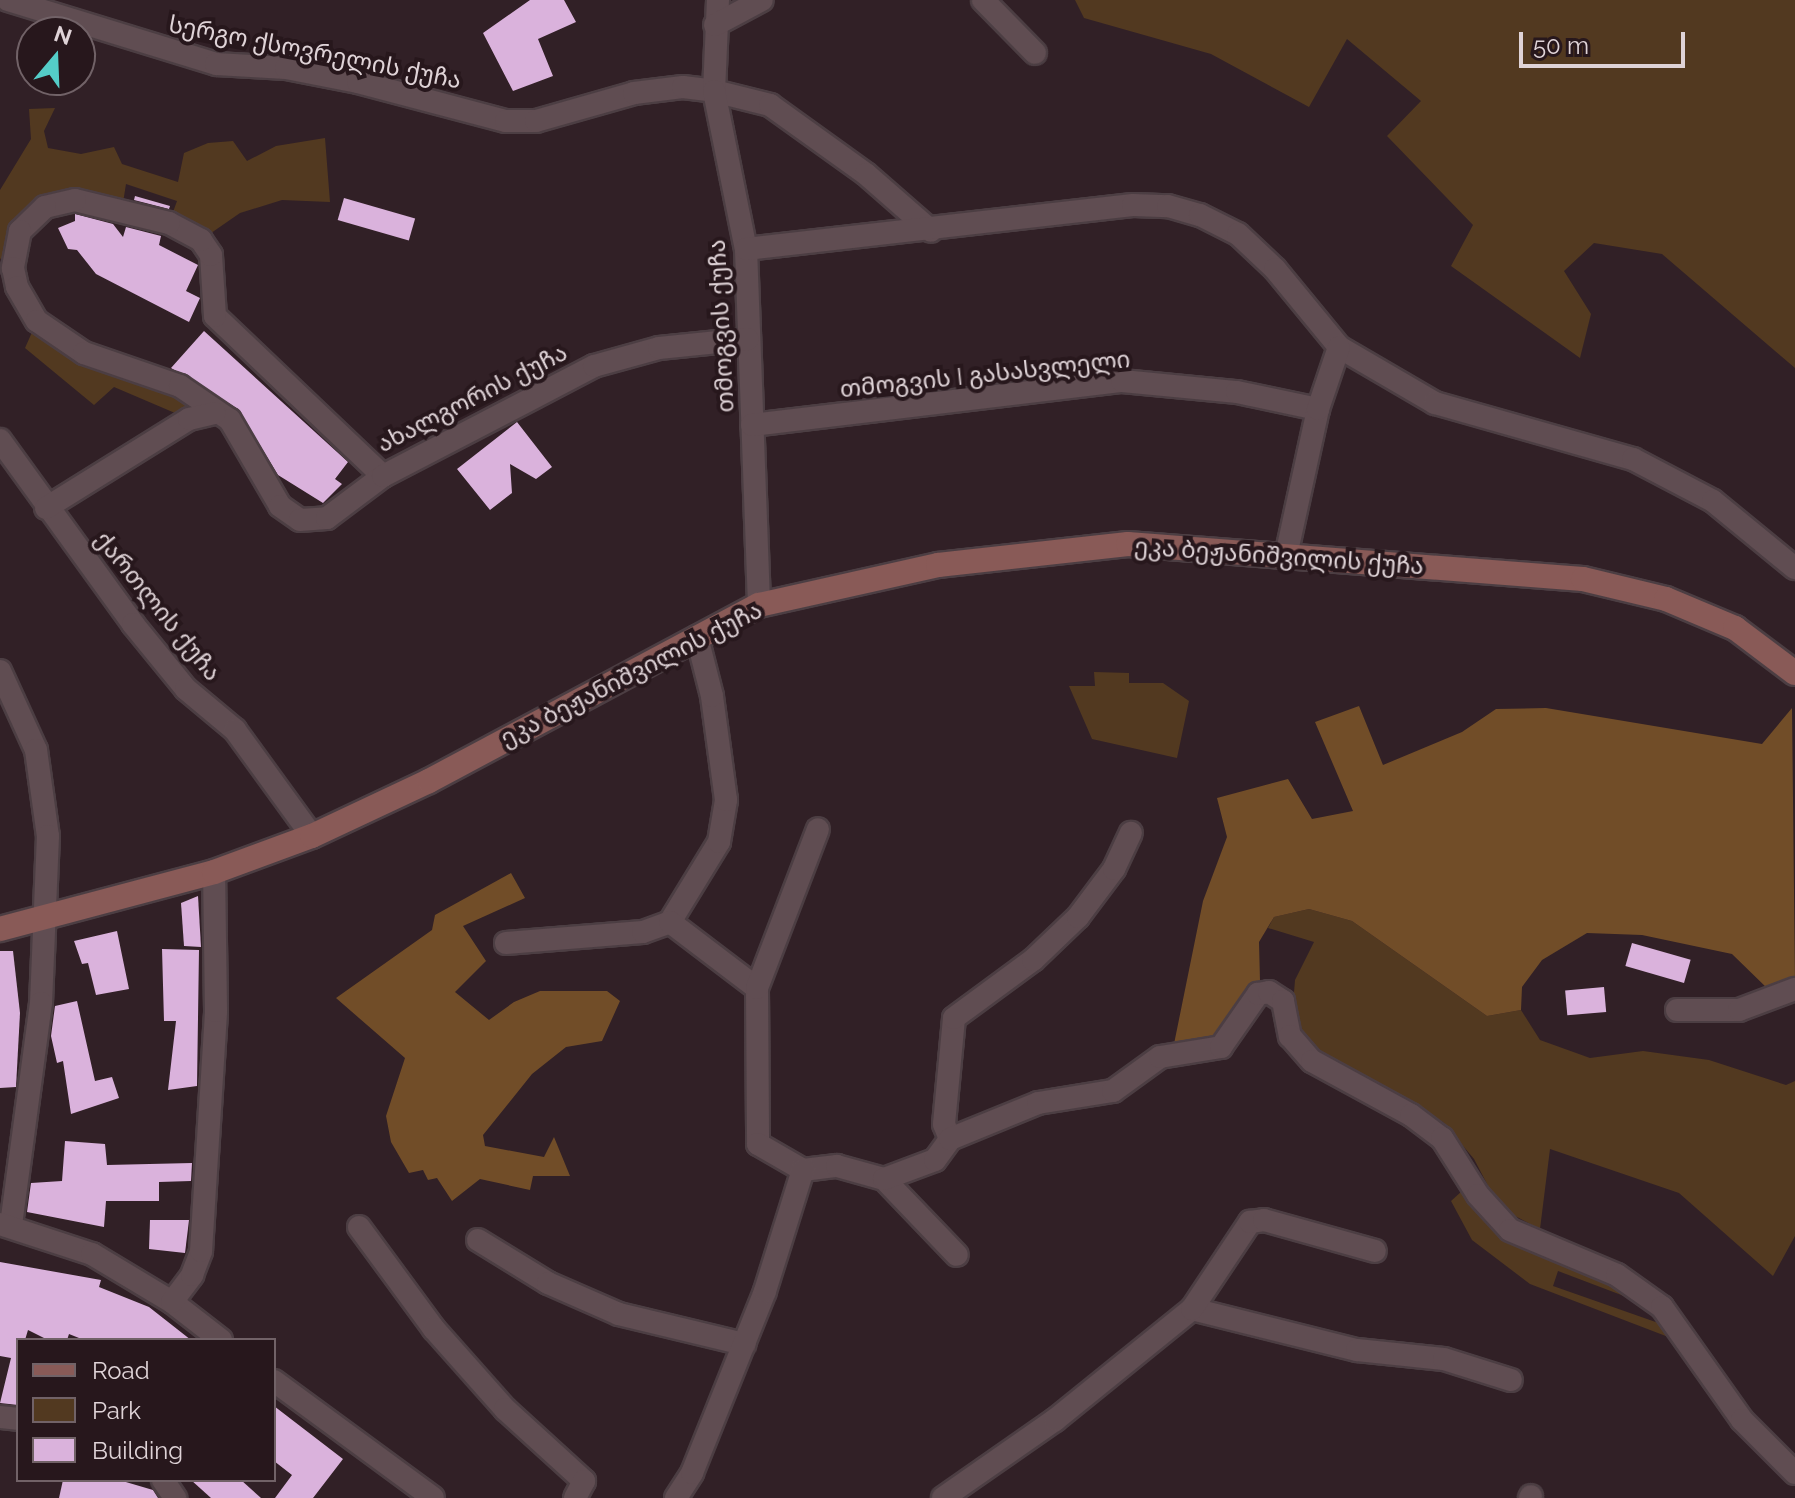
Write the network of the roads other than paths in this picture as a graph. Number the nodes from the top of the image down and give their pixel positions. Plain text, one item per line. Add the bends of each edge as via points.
1 (8, 0) edge
2 (718, 0) edge
3 (762, 0) edge
4 (983, 0) edge
5 (715, 25) junction
6 (1035, 53) dead end
7 (714, 91) junction
8 (931, 231) junction
9 (746, 249) junction
10 (748, 339) junction
11 (1339, 347) junction
12 (1318, 409) junction
13 (214, 413) junction
14 (752, 425) junction
15 (0, 440) edge
16 (383, 476) junction
17 (46, 508) junction
18 (1286, 556) junction
19 (1795, 568) edge
20 (759, 605) junction
21 (697, 637) junction
22 (0, 671) edge
23 (1795, 673) edge
24 (818, 829) dead end
25 (1131, 833) dead end
26 (312, 836) junction
27 (214, 872) junction
28 (45, 921) junction
29 (670, 922) junction
30 (0, 929) edge
31 (506, 943) dead end
32 (757, 988) junction
33 (1795, 989) edge
34 (1677, 1010) dead end
35 (950, 1139) junction
36 (803, 1170) junction
37 (884, 1179) junction
38 (6, 1225) edge
39 (359, 1227) dead end
40 (478, 1240) dead end
41 (1375, 1251) dead end
42 (957, 1255) dead end
43 (172, 1302) junction
44 (1192, 1309) junction
45 (218, 1338) edge
46 (744, 1344) junction
47 (1511, 1380) dead end
48 (276, 1382) edge
49 (1795, 1473) edge
50 (433, 1498) edge
51 (575, 1498) edge
52 (676, 1498) edge
53 (943, 1498) edge

1 - 7 street, სერგო ქსოვრელის ქუჩა via 216,64 286,68 358,82 506,121 536,121 634,93 683,87
2 - 5 street, თმოგვის ქუჩა
3 - 5 street
4 - 6 street
5 - 7 street, თმოგვის ქუჩა
7 - 8 street, სერგო ქსოვრელის ქუჩა via 770,105 866,174
7 - 9 street, თმოგვის ქუჩა
8 - 9 street
8 - 11 street via 1133,205 1190,212 1238,234 1275,269
9 - 10 street, თმოგვის ქუჩა
10 - 14 street, თმოგვის ქუჩა
10 - 16 street, ახალგორის ქუჩა via 659,348 594,366
11 - 12 street
11 - 19 street via 1435,403 1633,459 1713,501
12 - 14 street, თმოგვის I გასასვლელი via 1237,392 1122,381
12 - 18 street
13 - 16 street via 230,420 280,506 300,520 327,518
13 - 16 street, ახალგორის ქუჩა via 180,386 84,353 37,321 17,287 13,268 20,231 45,207 75,200 169,223 201,240 211,255 215,316
13 - 17 street via 189,419
14 - 20 street, თმოგვის ქუჩა
15 - 17 street, ქართლის ქუჩა
17 - 26 street, ქართლის ქუჩა via 186,689 235,730
18 - 20 street, ეკა ბეჟანიშვილის ქუჩა via 1128,544 938,565
18 - 23 street, ეკა ბეჟანიშვილის ქუჩა via 1583,579 1666,599 1735,628
20 - 21 street, ეკა ბეჟანიშვილის ქუჩა
21 - 26 street, ეკა ბეჟანიშვილის ქუჩა via 429,781
21 - 29 street via 712,696 726,800 719,842
22 - 28 street via 36,750 48,836
24 - 32 street
25 - 35 street via 1114,869 1078,917 1033,960 954,1018 944,1124
26 - 27 street, ეკა ბეჟანიშვილის ქუჩა
27 - 28 street, ეკა ბეჟანიშვილის ქუჩა
27 - 43 street via 216,1011 201,1251 192,1275
28 - 30 street, ეკა ბეჟანიშვილის ქუჩა
28 - 38 street via 41,1003
29 - 31 street via 643,932
29 - 32 street
32 - 36 street via 758,1144
33 - 34 street via 1739,1010
35 - 37 street via 935,1160
35 - 49 street via 1038,1103 1113,1091 1160,1057 1221,1047 1258,994 1269,992 1283,1001 1290,1036 1312,1061 1442,1138 1478,1195 1510,1230 1617,1275 1662,1307 1742,1420
36 - 37 street via 837,1166
36 - 46 street
37 - 42 street
38 - 43 street via 92,1254
39 - 51 street via 434,1329 495,1397 584,1481
40 - 46 street via 548,1283 619,1314
41 - 44 street via 1264,1220 1250,1222
43 - 45 street
44 - 47 street via 1357,1350 1444,1359
44 - 53 street via 1055,1420
46 - 52 street via 692,1473
48 - 50 street

